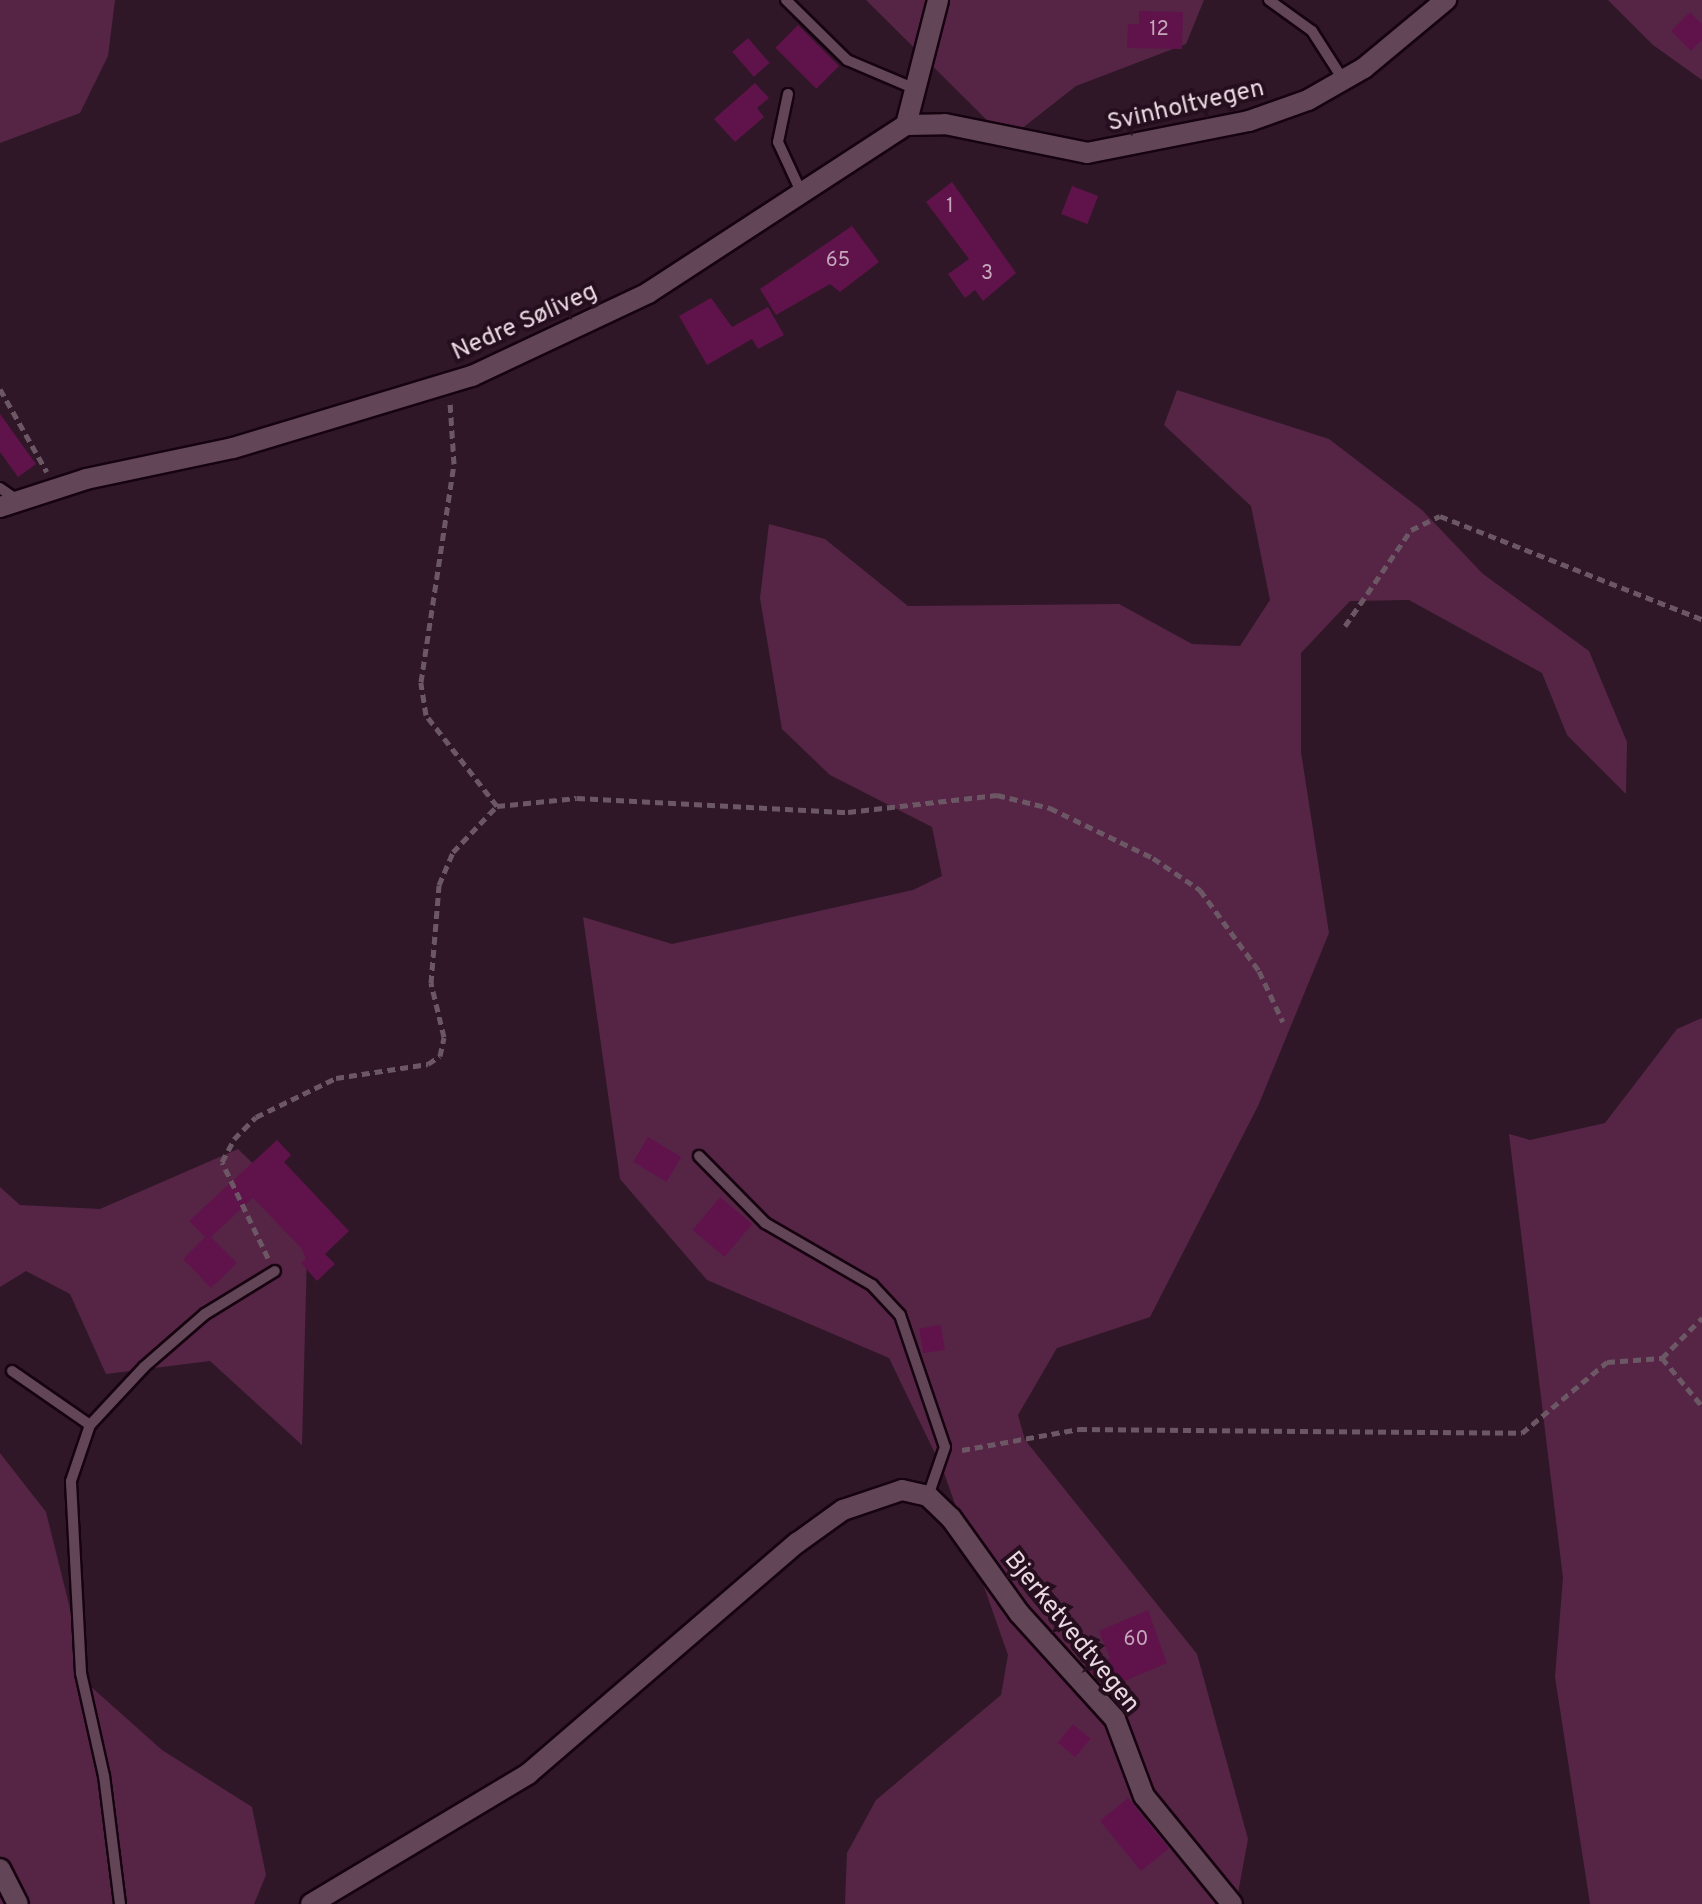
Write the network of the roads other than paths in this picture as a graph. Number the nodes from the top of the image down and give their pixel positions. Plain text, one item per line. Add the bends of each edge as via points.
1 (786, 0) edge
2 (938, 0) edge
3 (1269, 0) edge
4 (1446, 0) edge
5 (1342, 78) junction
6 (913, 88) junction
7 (788, 94) dead end
8 (906, 124) junction
9 (802, 194) junction
10 (5, 498) edge
11 (700, 1156) dead end
12 (275, 1271) road end
13 (12, 1371) dead end
14 (90, 1425) junction
15 (928, 1496) junction
16 (0, 1869) edge
17 (18, 1904) edge
18 (120, 1904) edge
19 (311, 1904) edge
20 (1232, 1904) edge

1 - 6 lane via 847,60
2 - 6 street
3 - 5 lane via 1312,31
4 - 5 street, Svinholtvegen via 1364,68
5 - 8 street, Svinholtvegen via 1308,100 1249,121 1116,152 1060,150 945,124
6 - 8 street
7 - 9 lane via 778,142
8 - 9 street, Nedre Søliveg
9 - 10 street, Nedre Søliveg via 648,293 447,384 233,448
11 - 15 lane via 765,1224 872,1285 900,1315 944,1451
12 - 14 lane via 205,1314
13 - 14 lane
14 - 18 lane via 71,1481 73,1568 81,1673 104,1776
15 - 19 street via 880,1492 843,1510 528,1774
15 - 20 street, Bjerketvedtvegen via 952,1518 1019,1614 1114,1719 1144,1796
16 - 17 street

